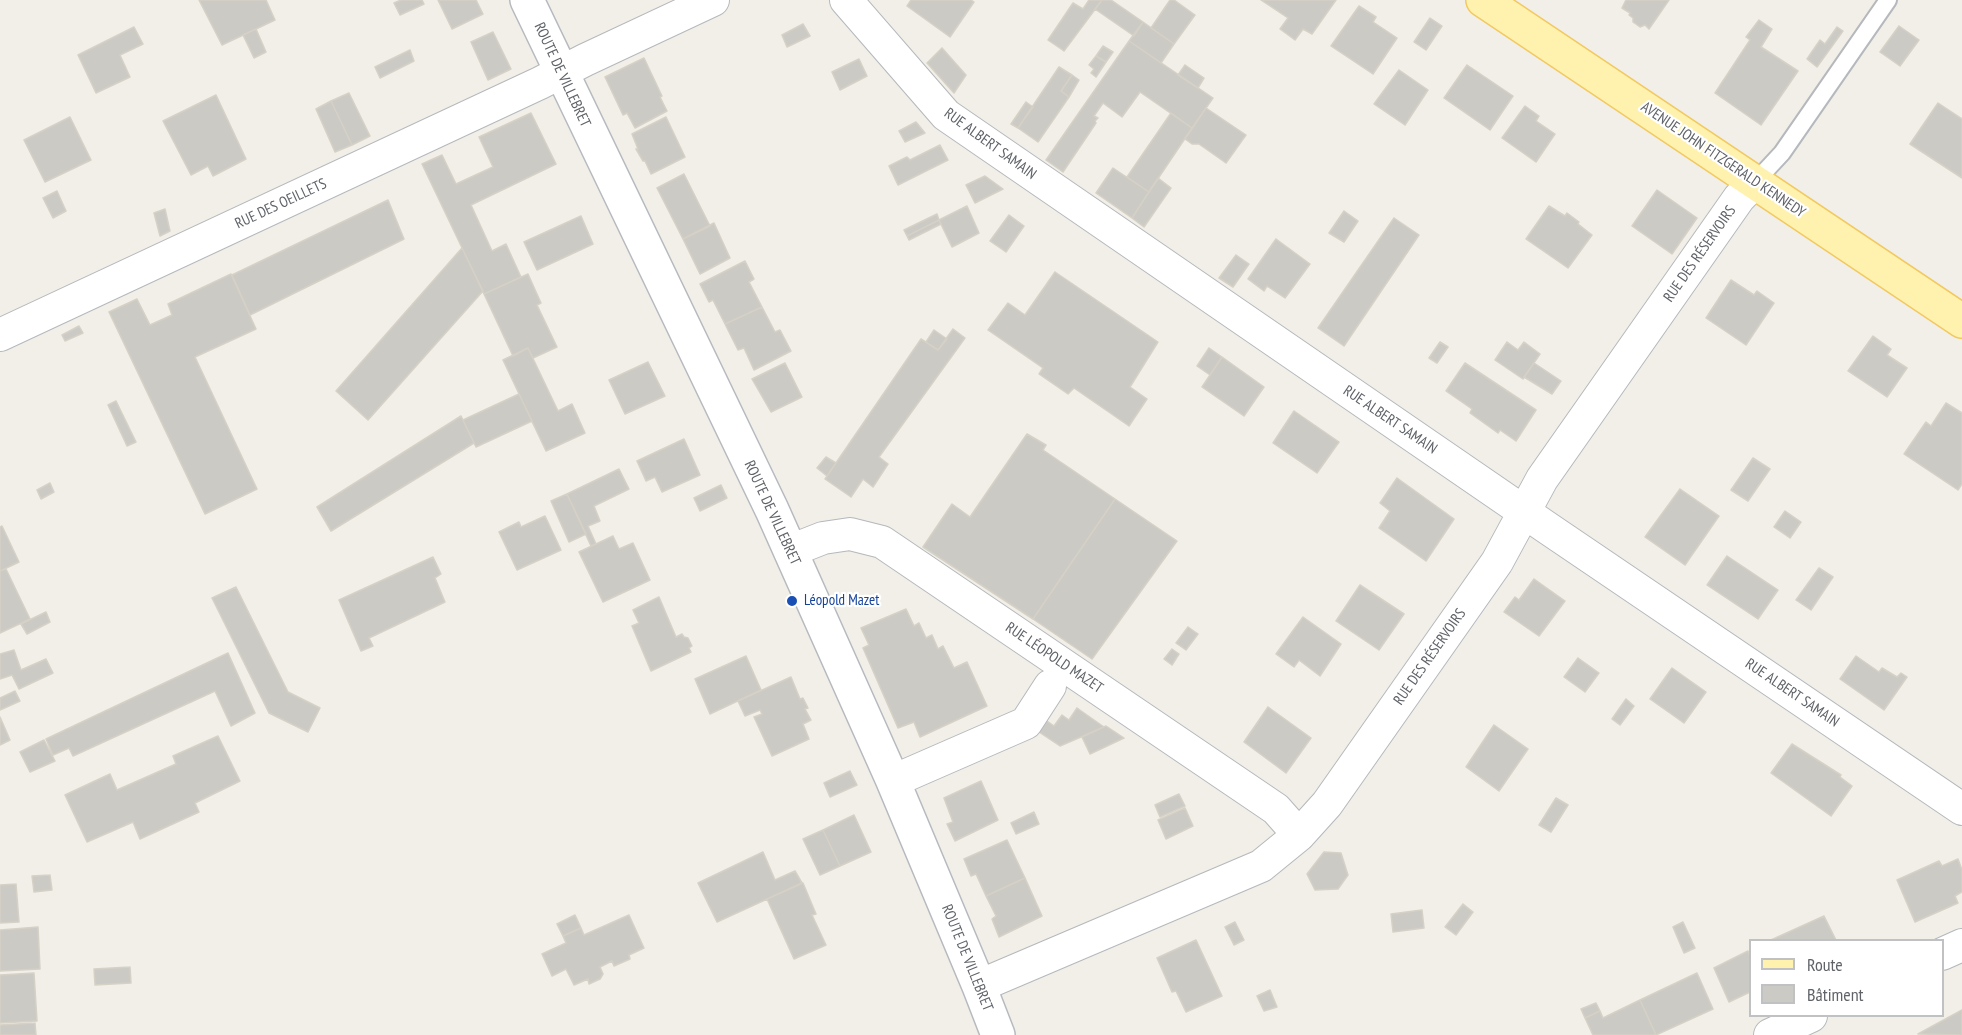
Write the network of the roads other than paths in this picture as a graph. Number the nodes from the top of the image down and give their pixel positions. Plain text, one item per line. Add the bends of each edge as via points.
1 (527, 0) edge
2 (713, 0) edge
3 (846, 0) edge
4 (1483, 0) edge
5 (1888, 0) edge
6 (561, 72) junction
7 (1755, 182) junction
8 (1962, 321) edge
9 (0, 335) edge
10 (1524, 512) junction
11 (790, 551) junction
12 (1050, 686) dead end
13 (893, 781) junction
14 (1962, 809) edge
15 (1299, 835) junction
16 (1962, 945) edge
17 (1944, 953) edge
18 (979, 986) junction
19 (1810, 1017) edge
20 (998, 1035) edge
21 (1770, 1035) edge

1 - 6 main road, ROUTE DE VILLEBRET
2 - 6 street, RUE DES OEILLETS
3 - 10 street, RUE ALBERT SAMAIN via 946,115
4 - 7 main road, AVENUE JOHN FITZGERALD KENNEDY
5 - 7 lane via 1782,153
6 - 9 street, RUE DES OEILLETS
6 - 11 main road, ROUTE DE VILLEBRET
7 - 8 main road, AVENUE JOHN FITZGERALD KENNEDY
7 - 10 street, RUE DES RÉSERVOIRS via 1739,198 1542,479
10 - 14 street, RUE ALBERT SAMAIN
10 - 15 street, RUE DES RÉSERVOIRS via 1491,571 1327,804
11 - 13 main road, ROUTE DE VILLEBRET
11 - 15 street, RUE LÉOPOLD MAZET via 823,538 850,534 882,542 1276,809
12 - 13 street via 1026,723
13 - 18 main road, ROUTE DE VILLEBRET
15 - 18 street, RUE DES RÉSERVOIRS via 1261,866
16 - 17 street
18 - 20 main road, ROUTE DE VILLEBRET
19 - 21 street

